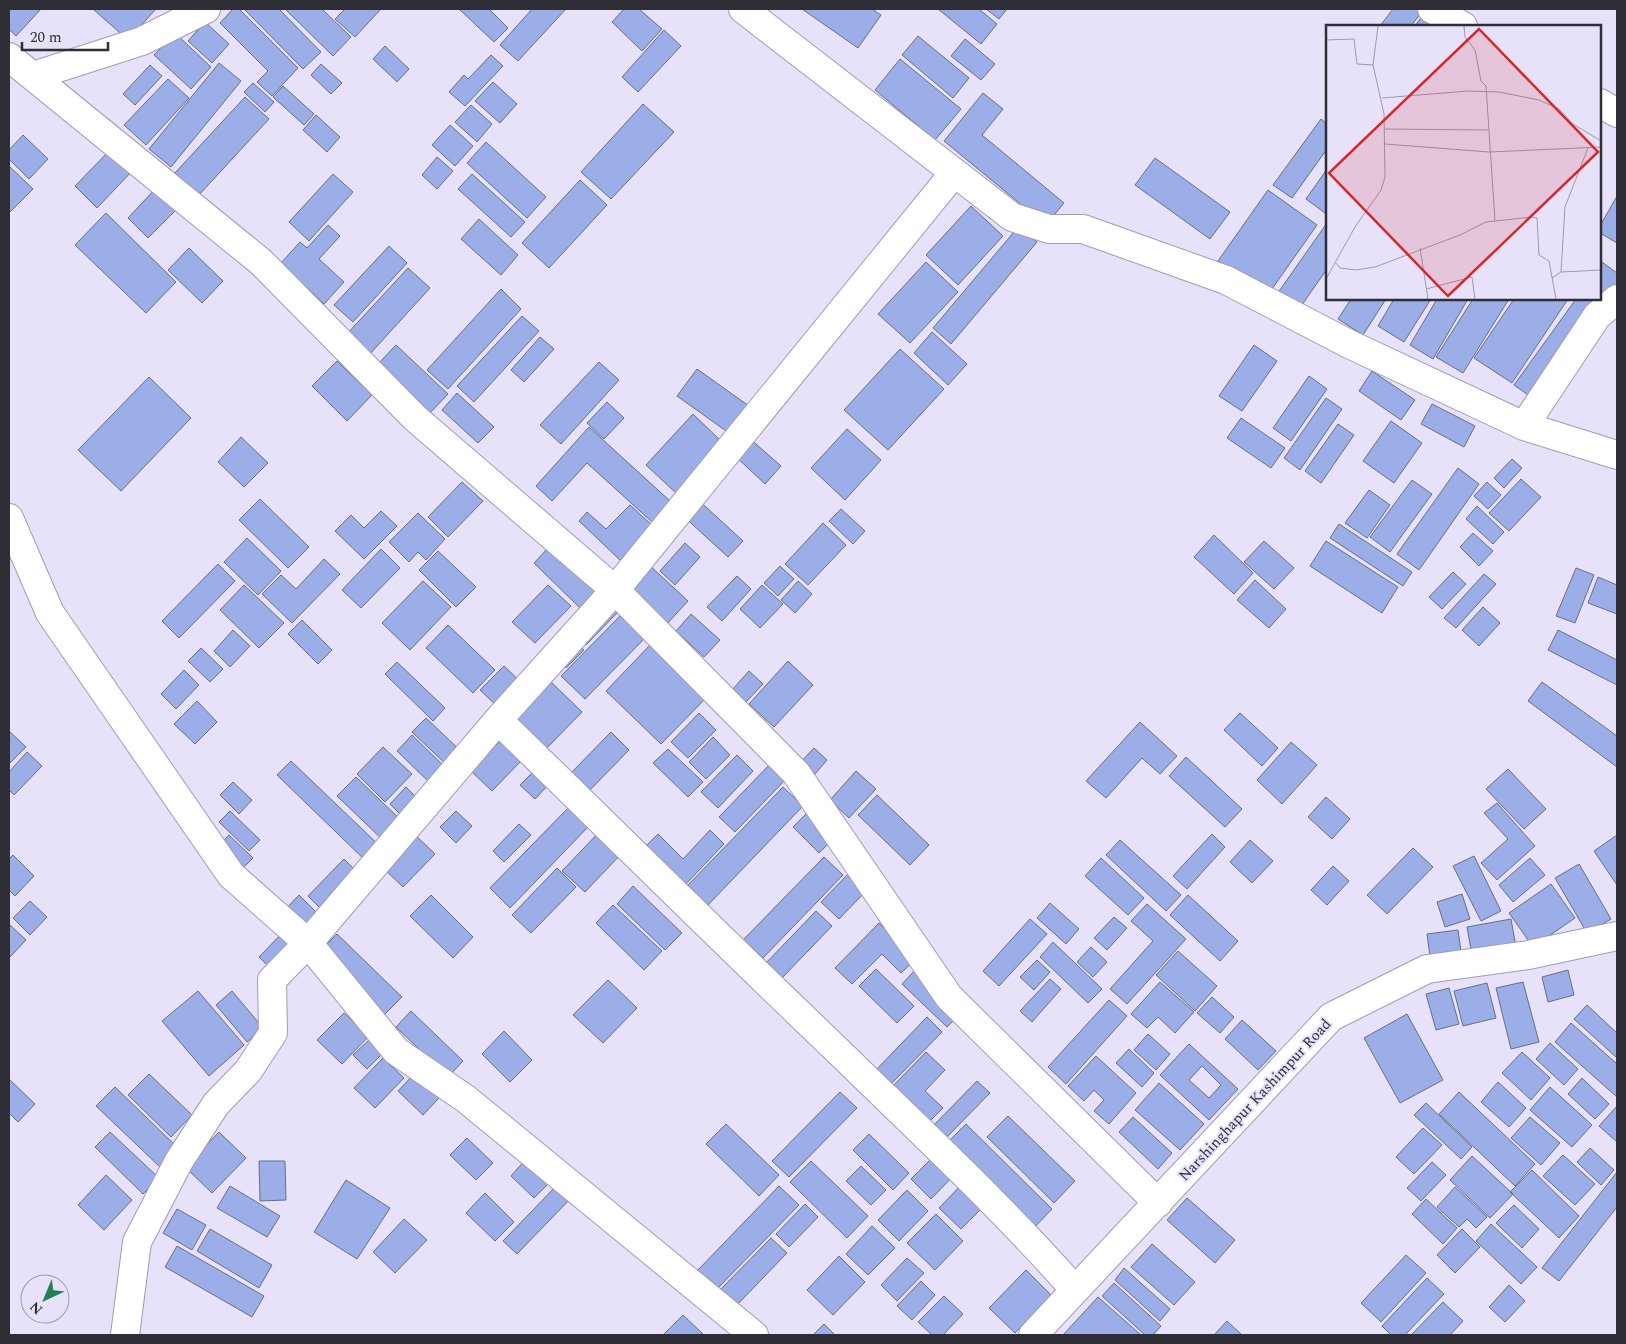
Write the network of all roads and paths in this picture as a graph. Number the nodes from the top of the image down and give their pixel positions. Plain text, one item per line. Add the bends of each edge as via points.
1 (206, 9) edge
2 (743, 9) edge
3 (1432, 9) edge
4 (1461, 25) edge
5 (9, 57) edge
6 (33, 76) junction
7 (1601, 104) edge
8 (1617, 113) edge
9 (954, 173) junction
10 (1617, 298) edge
11 (1524, 426) junction
12 (1617, 455) edge
13 (9, 518) edge
14 (615, 590) junction
15 (498, 720) junction
16 (1617, 936) edge
17 (308, 943) junction
18 (1158, 1203) junction
19 (1075, 1290) junction
20 (125, 1335) edge
21 (754, 1335) edge
22 (1033, 1335) edge

1 - 6 street via 142,41
2 - 9 street
3 - 4 street
5 - 6 street
6 - 14 street via 261,262 414,418
7 - 8 street
9 - 11 street via 1012,217 1049,229 1083,229 1226,280 1349,344
9 - 14 street
10 - 11 street via 1597,316
11 - 12 street
13 - 17 street via 50,613 225,867
14 - 15 street
14 - 18 street via 796,773 949,996
15 - 17 street
15 - 19 street via 940,1147
16 - 18 street, Narshinghapur Kashimpur Road via 1528,955 1427,969 1331,1017
17 - 20 street via 272,980 274,1033 248,1071 216,1104 179,1161 137,1242
17 - 21 street via 396,1051 466,1099
18 - 19 street, Narshinghapur Kashimpur Road
19 - 22 street, Narshinghapur Kashimpur Road

